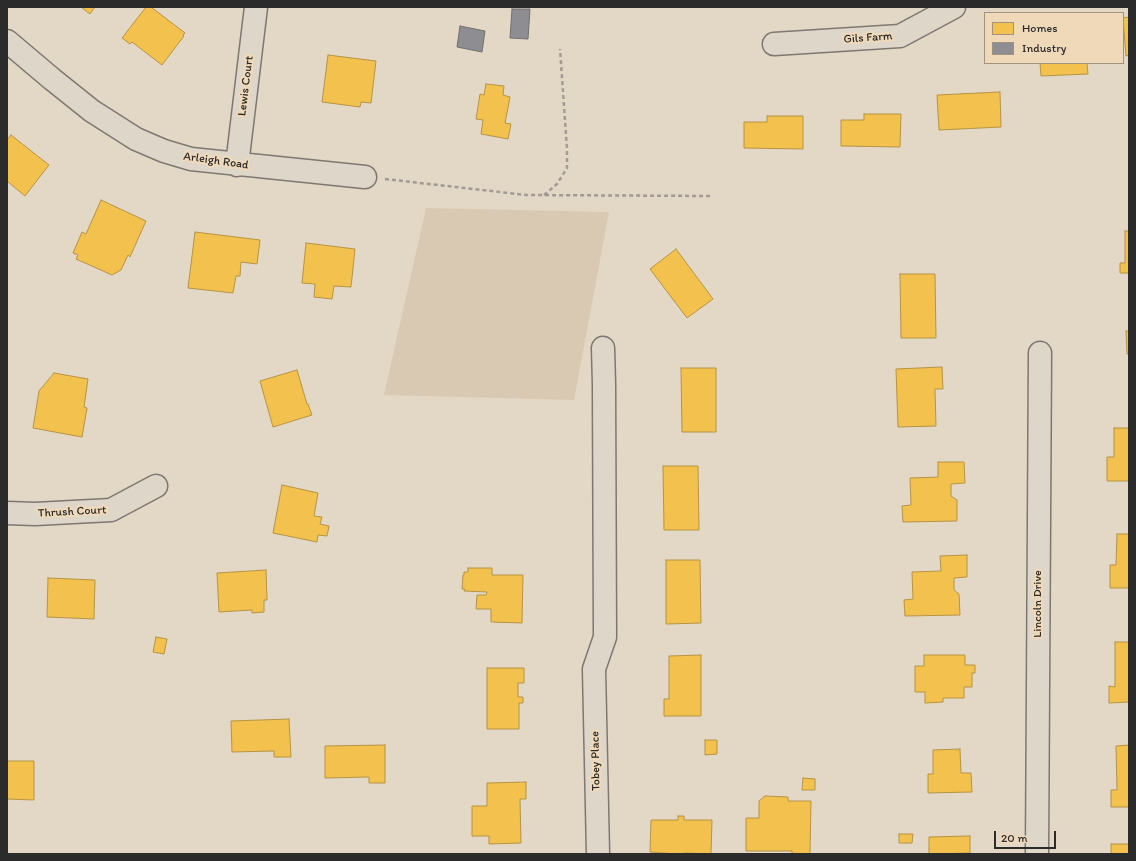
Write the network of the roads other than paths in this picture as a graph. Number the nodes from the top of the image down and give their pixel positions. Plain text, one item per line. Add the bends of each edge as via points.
1 (256, 7) edge
2 (954, 7) edge
3 (7, 41) edge
4 (774, 44) dead end
5 (236, 165) junction
6 (365, 177) road end
7 (603, 348) dead end
8 (1040, 354) dead end
9 (156, 486) dead end
10 (7, 513) edge
11 (598, 854) edge
12 (1037, 854) edge

1 - 5 street, Lewis Court
2 - 4 street, Gils Farm via 900,36
3 - 5 street, Arleigh Road via 92,111 136,139 191,160
5 - 6 street, Arleigh Road
7 - 11 street, Tobey Place via 605,637 594,669
8 - 12 street, Lincoln Drive
9 - 10 street, Thrush Court via 111,510

